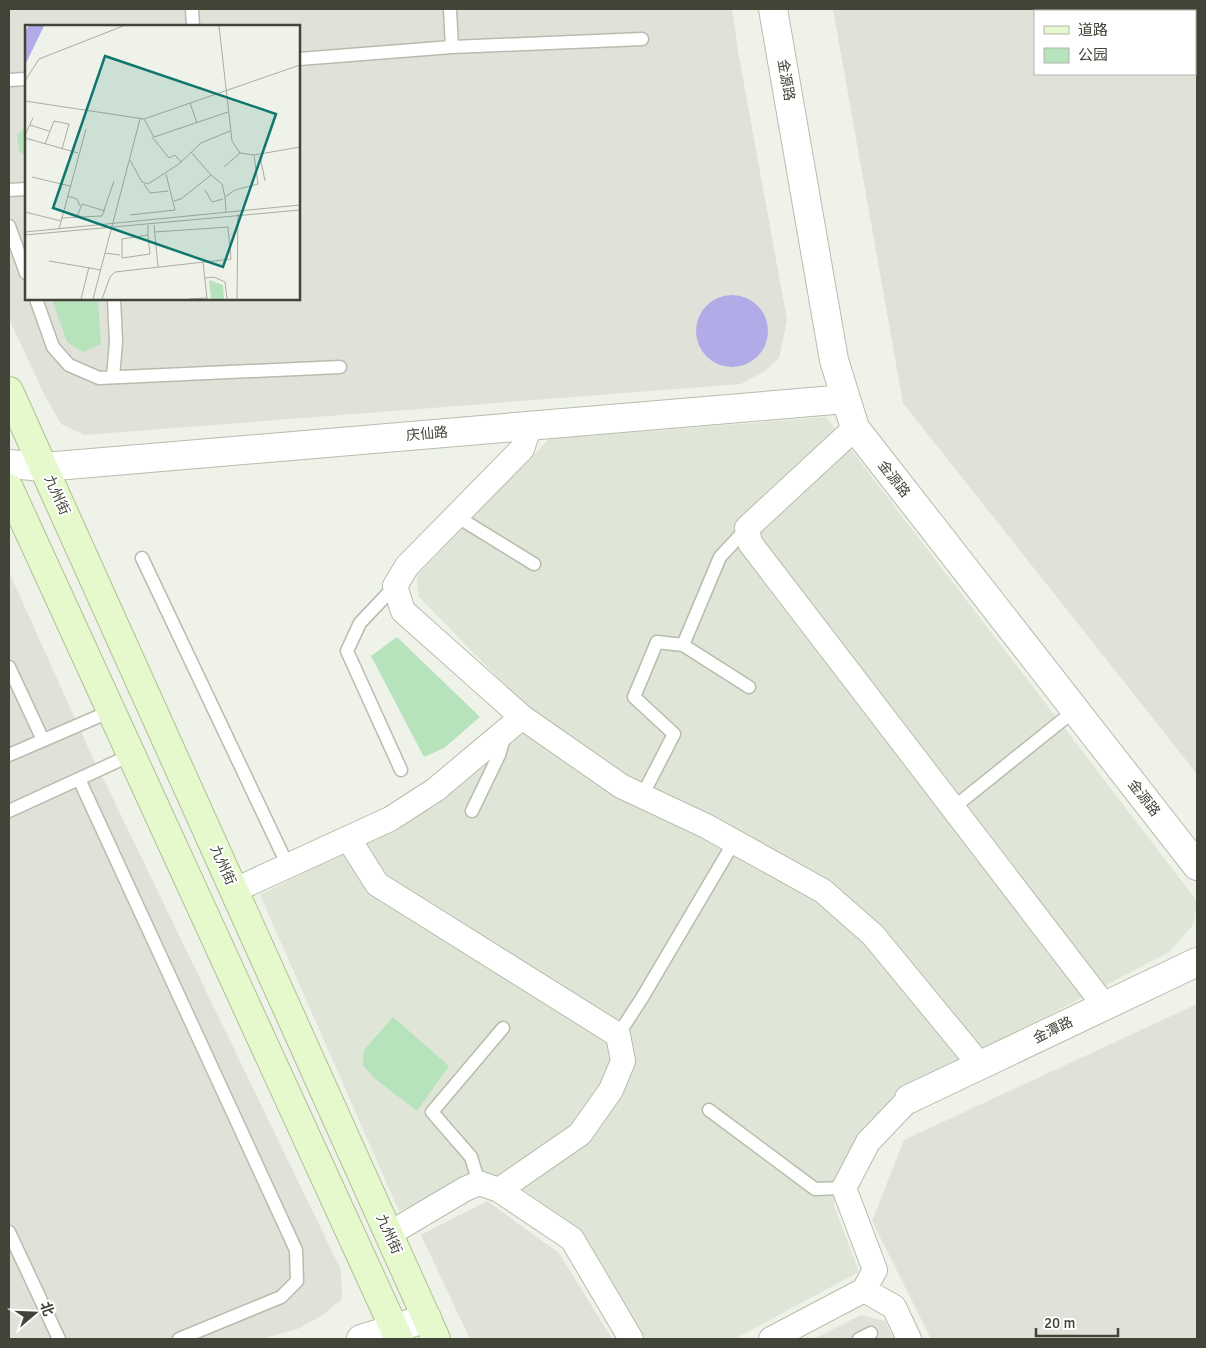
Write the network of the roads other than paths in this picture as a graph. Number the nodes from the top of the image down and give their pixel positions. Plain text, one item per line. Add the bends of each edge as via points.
1 (192, 9) edge
2 (450, 9) edge
3 (774, 9) edge
4 (193, 25) edge
5 (642, 39) dead end
6 (452, 47) junction
7 (300, 59) edge
8 (25, 79) edge
9 (9, 80) edge
10 (25, 189) edge
11 (9, 190) edge
12 (9, 226) edge
13 (25, 270) edge
14 (36, 300) edge
15 (114, 300) edge
16 (340, 367) dead end
17 (112, 378) junction
18 (9, 391) edge
19 (846, 398) junction
20 (530, 425) junction
21 (854, 428) junction
22 (9, 464) edge
23 (44, 466) junction
24 (9, 488) edge
25 (456, 516) junction
26 (747, 528) junction
27 (142, 558) dead end
28 (534, 564) dead end
29 (395, 586) junction
30 (682, 645) junction
31 (9, 667) edge
32 (748, 688) dead end
33 (1075, 710) junction
34 (111, 711) junction
35 (514, 723) junction
36 (43, 740) junction
37 (9, 755) edge
38 (131, 755) junction
39 (401, 770) dead end
40 (79, 779) junction
41 (642, 796) junction
42 (953, 808) junction
43 (472, 811) dead end
44 (9, 812) edge
45 (348, 838) junction
46 (734, 842) junction
47 (288, 866) junction
48 (1197, 866) edge
49 (235, 890) junction
50 (1197, 962) edge
51 (1104, 1005) junction
52 (503, 1028) dead end
53 (618, 1035) junction
54 (980, 1065) junction
55 (910, 1099) joint
56 (709, 1110) dead end
57 (489, 1186) junction
58 (844, 1188) junction
59 (9, 1232) edge
60 (389, 1234) junction
61 (864, 1290) junction
62 (432, 1329) edge
63 (396, 1334) edge
64 (59, 1339) edge
65 (179, 1339) edge
66 (361, 1339) edge
67 (631, 1339) edge
68 (771, 1339) edge
69 (909, 1339) edge

1 - 4 lane
2 - 6 lane
3 - 19 street, 金源路 via 834,360
5 - 6 lane
6 - 7 lane
8 - 9 lane
10 - 11 lane
12 - 13 lane
14 - 17 lane via 54,347 69,365 99,378
15 - 17 lane via 116,342
16 - 17 lane
18 - 23 main road, 九州街
19 - 20 street, 庆仙路
19 - 21 street, 金源路
20 - 23 street, 庆仙路
20 - 25 street via 522,450
21 - 26 street
21 - 33 street, 金源路
22 - 23 street, 庆仙路
23 - 49 main road, 九州街
24 - 34 main road
25 - 28 lane
25 - 29 street via 407,566
26 - 30 lane via 720,557
26 - 42 street via 750,542
27 - 47 lane
29 - 35 street via 403,610
29 - 39 lane via 360,624 347,651
30 - 32 lane
30 - 41 lane via 657,642 634,697 674,734
31 - 36 lane
33 - 42 lane
33 - 48 street, 金源路
34 - 36 lane
34 - 38 main road
35 - 41 street
35 - 43 lane
35 - 45 street via 435,790 390,819
36 - 37 lane
38 - 40 lane
38 - 63 main road
40 - 44 lane
40 - 65 lane via 296,1250 297,1281 280,1297
41 - 46 street
42 - 51 street
45 - 47 street
45 - 53 street via 377,884
46 - 53 lane
46 - 54 street via 822,891 873,935
47 - 49 street
49 - 60 main road, 九州街
50 - 51 street, 金潭路
51 - 54 street, 金潭路
52 - 57 lane via 432,1112 472,1157
53 - 57 street via 623,1061 611,1090 580,1134
54 - 55 street, 金潭路
55 - 58 street via 868,1142
56 - 58 lane via 815,1189
57 - 60 street via 465,1189
57 - 67 street via 572,1239
58 - 61 street via 875,1270
59 - 64 lane
60 - 62 main road, 九州街
61 - 68 street
61 - 69 street via 894,1307
62 - 63 street
63 - 66 street

